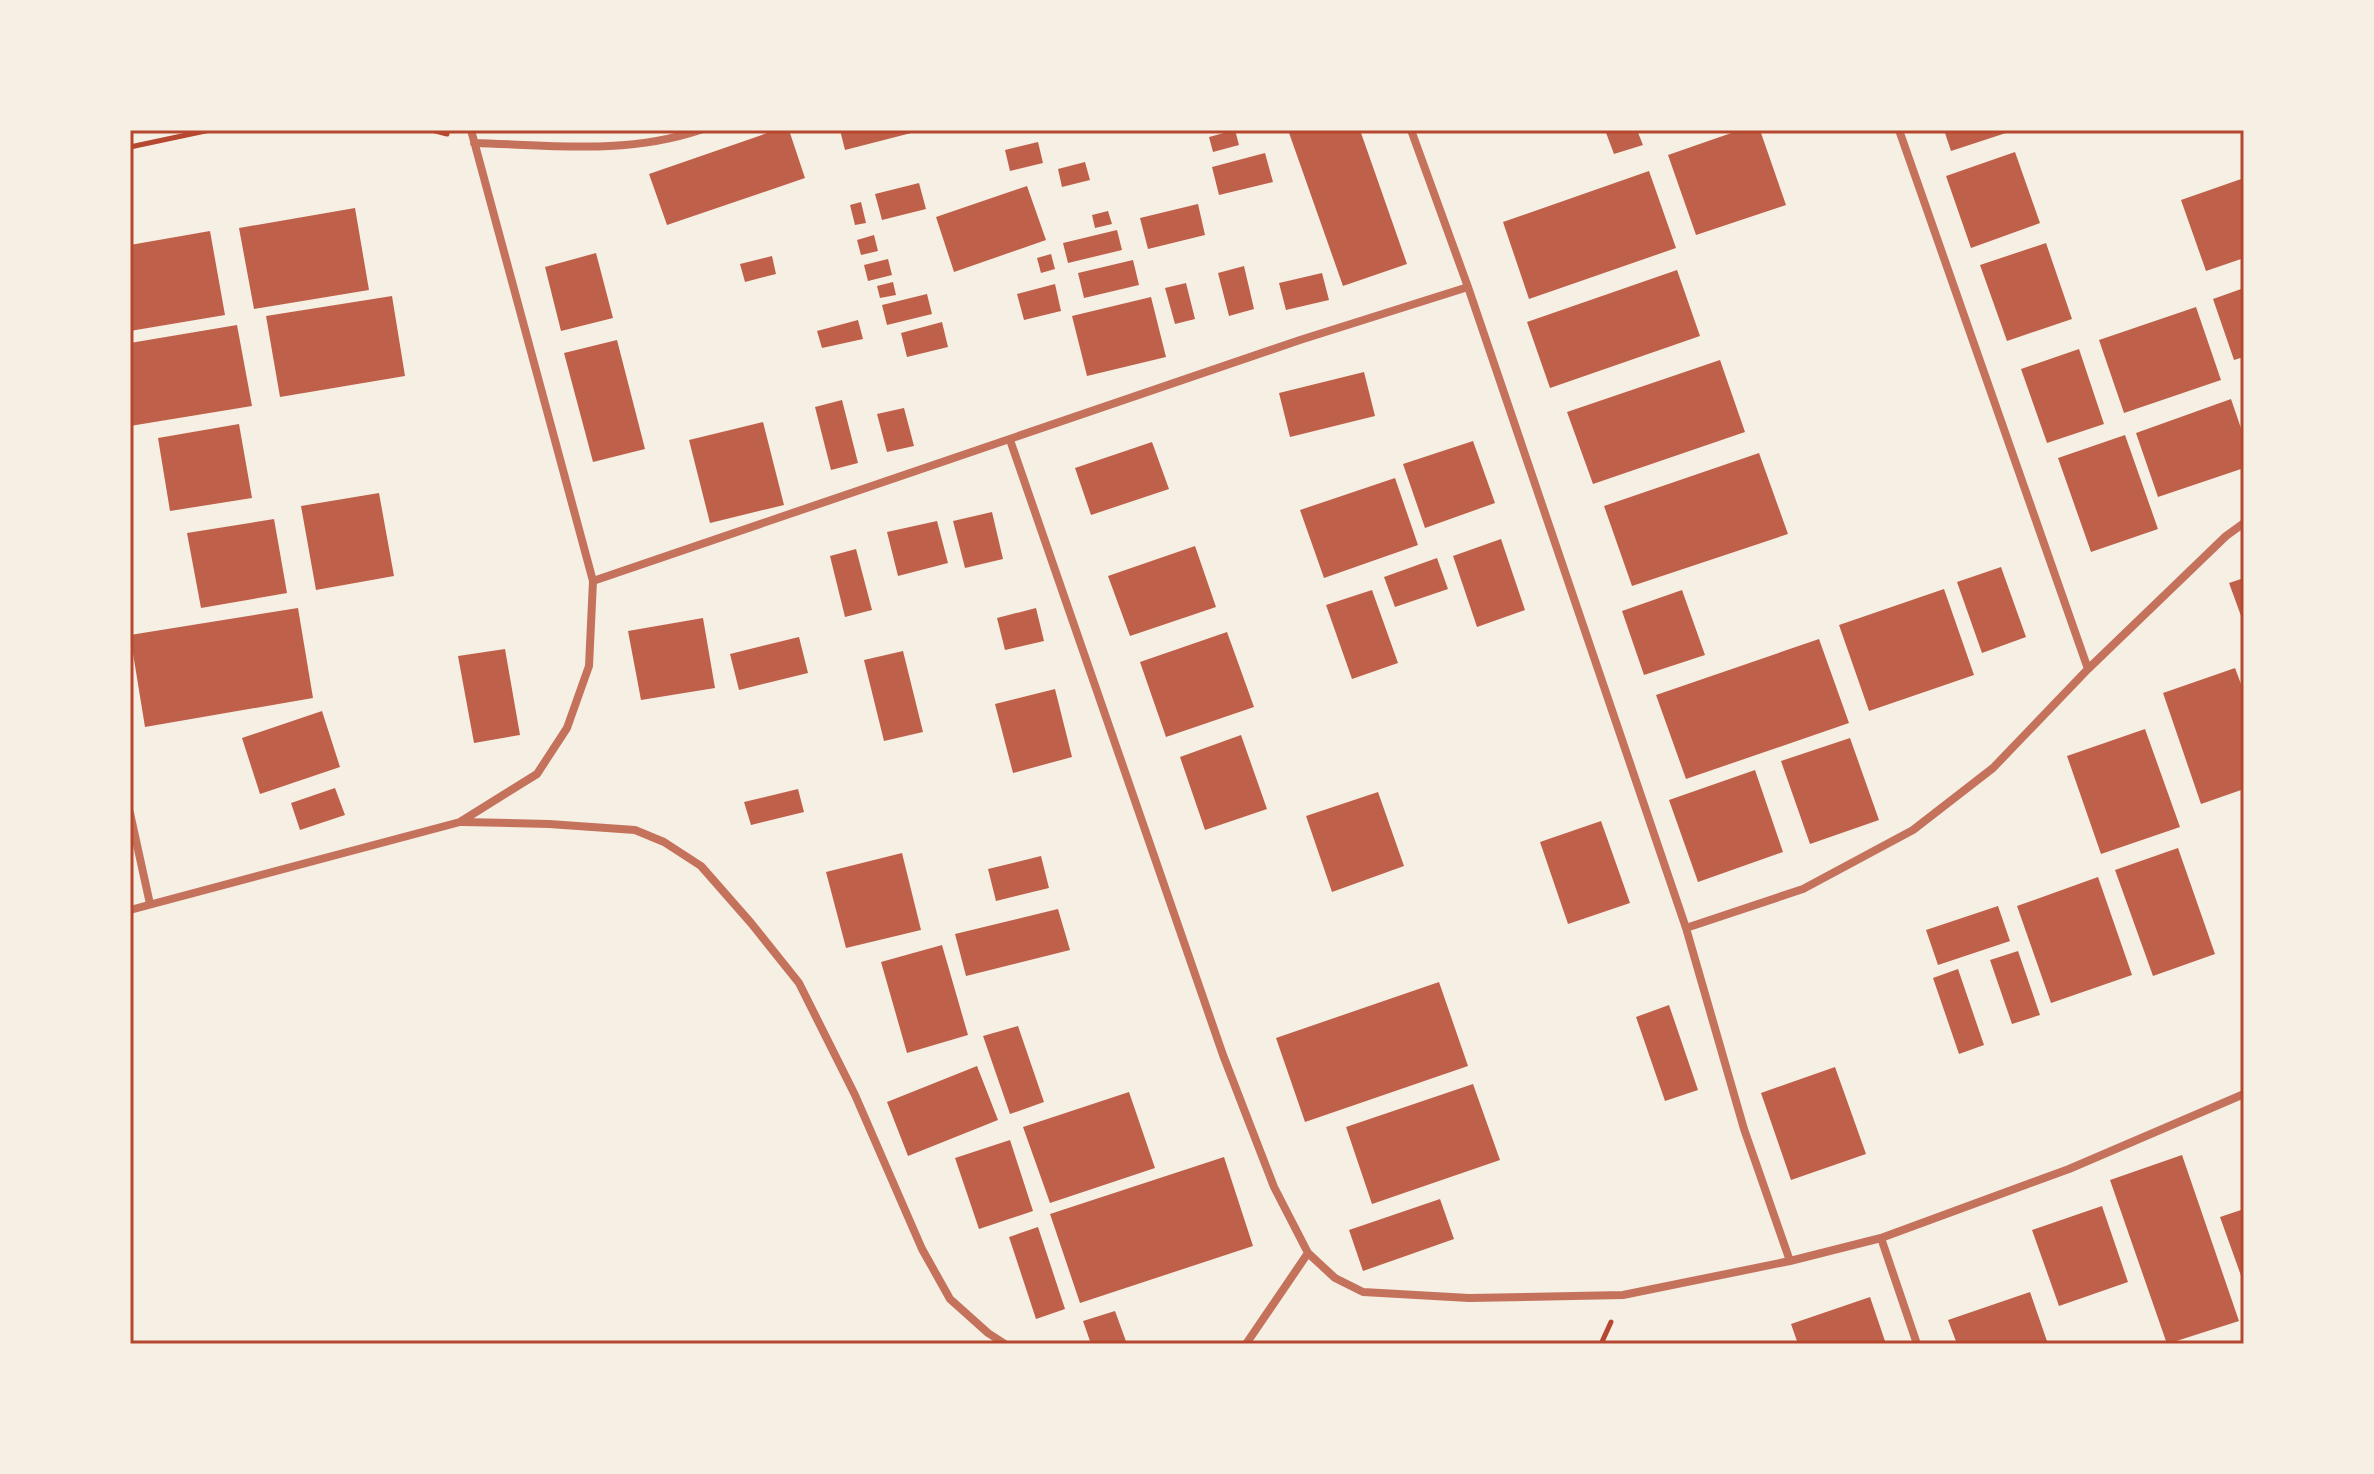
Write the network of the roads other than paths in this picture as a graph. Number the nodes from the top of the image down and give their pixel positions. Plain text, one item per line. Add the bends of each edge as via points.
1 (471, 130) edge
2 (700, 130) edge
3 (1411, 130) edge
4 (1899, 130) edge
5 (474, 143) junction
6 (1468, 287) junction
7 (1010, 440) junction
8 (2244, 523) edge
9 (593, 581) junction
10 (2088, 669) junction
11 (130, 813) edge
12 (460, 822) junction
13 (150, 904) junction
14 (130, 910) edge
15 (1686, 928) junction
16 (2244, 1094) edge
17 (1881, 1238) junction
18 (1308, 1253) junction
19 (1790, 1261) junction
20 (1005, 1344) edge
21 (1246, 1344) edge
22 (1917, 1344) edge

1 - 5 street
2 - 5 street via 603,148
3 - 6 street
4 - 10 street
5 - 9 street
6 - 7 street
6 - 15 street
7 - 9 street
7 - 18 street via 1223,1055 1274,1187
8 - 10 street
9 - 12 street via 589,666 567,728 537,774
10 - 15 street via 1993,768 1913,830 1803,889
11 - 13 street
12 - 13 street
12 - 20 street via 635,830 701,866 799,983 950,1299
13 - 14 street
15 - 19 street via 1744,1129
16 - 17 street via 2069,1169
17 - 19 street
17 - 22 street
18 - 19 street via 1335,1278 1363,1292 1469,1298 1623,1295
18 - 21 street

